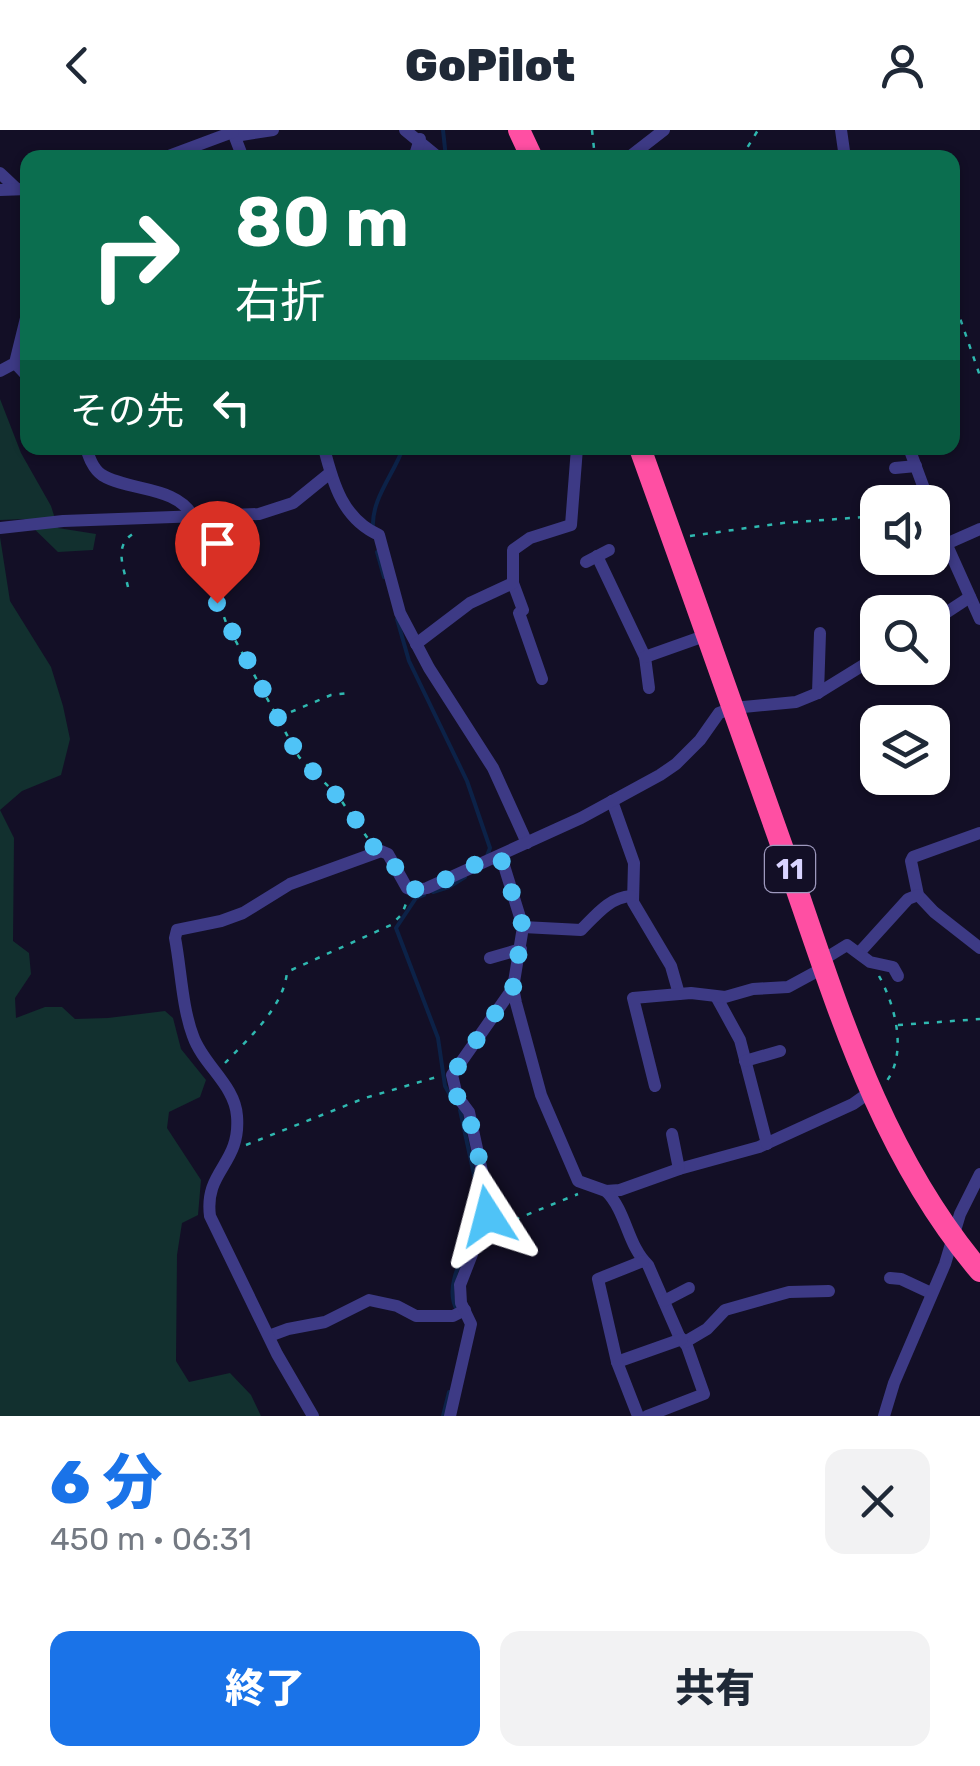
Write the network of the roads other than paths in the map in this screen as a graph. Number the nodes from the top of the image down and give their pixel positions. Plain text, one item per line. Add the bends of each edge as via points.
1 (273, 130) edge
2 (405, 130) edge
3 (664, 130) edge
4 (233, 133) edge
5 (420, 140) junction
6 (185, 150) edge
7 (417, 150) edge
8 (431, 150) edge
9 (638, 150) edge
10 (0, 172) edge
11 (20, 187) edge
12 (20, 345) edge
13 (16, 363) junction
14 (20, 368) edge
15 (0, 371) edge
16 (89, 455) edge
17 (326, 455) edge
18 (577, 455) edge
19 (642, 455) edge
20 (912, 455) edge
21 (916, 466) junction
22 (895, 468) dead end
23 (330, 473) junction
24 (922, 485) edge
25 (191, 518) junction
26 (0, 528) edge
27 (980, 528) edge
28 (950, 542) edge
29 (950, 553) edge
30 (597, 556) dead end
31 (514, 583) junction
32 (970, 596) junction
33 (950, 610) edge
34 (980, 619) edge
35 (820, 633) dead end
36 (707, 635) junction
37 (416, 644) junction
38 (644, 658) junction
39 (860, 667) edge
40 (542, 679) dead end
41 (647, 689) dead end
42 (818, 693) junction
43 (733, 708) junction
44 (612, 801) junction
45 (980, 834) edge
46 (527, 843) junction
47 (500, 856) junction
48 (918, 895) junction
49 (631, 896) junction
50 (523, 927) junction
51 (980, 948) edge
52 (521, 949) junction
53 (865, 957) junction
54 (490, 958) dead end
55 (822, 965) junction
56 (898, 976) dead end
57 (513, 988) junction
58 (680, 994) junction
59 (717, 998) junction
60 (780, 1051) dead end
61 (746, 1061) junction
62 (655, 1086) dead end
63 (870, 1092) junction
64 (672, 1134) dead end
65 (767, 1144) junction
66 (679, 1169) junction
67 (980, 1174) edge
68 (606, 1191) junction
69 (953, 1239) junction
70 (643, 1260) junction
71 (980, 1271) edge
72 (890, 1278) dead end
73 (688, 1288) dead end
74 (829, 1291) dead end
75 (931, 1294) junction
76 (664, 1302) junction
77 (465, 1310) junction
78 (269, 1336) junction
79 (684, 1340) junction
80 (617, 1362) junction
81 (690, 1409) edge
82 (313, 1416) edge
83 (450, 1416) edge
84 (638, 1416) edge
85 (646, 1416) edge
86 (884, 1416) edge

1 - 4 street
2 - 5 street
3 - 9 street
4 - 6 street
5 - 7 street
5 - 8 street
10 - 11 street
12 - 13 street
13 - 14 street
13 - 15 street
16 - 25 street via 103,476 180,502
17 - 23 street
18 - 31 street via 571,525 513,550
19 - 36 highway, 11
20 - 21 street
21 - 22 street
21 - 24 street
23 - 25 street via 277,510
23 - 37 street via 354,519 379,535 400,614
25 - 26 street
27 - 28 street
29 - 32 street
30 - 38 street via 618,614
31 - 37 street via 470,603
31 - 40 street
32 - 33 street
32 - 34 street
35 - 42 street
36 - 38 street
36 - 43 highway, 11
37 - 46 street via 493,768
38 - 41 street
39 - 42 street
42 - 43 street via 796,702
43 - 44 street via 718,713 676,764
43 - 55 highway, 11
44 - 46 street
44 - 49 street via 634,863
45 - 48 street via 912,857
46 - 47 street
47 - 50 street
47 - 78 street via 427,888 409,889 388,854 377,852 290,884 232,917 177,930 189,1024 237,1109 235,1150 212,1184 210,1216
48 - 51 street
48 - 53 street via 908,899
49 - 50 street via 605,906 582,930
49 - 58 street
50 - 52 street
52 - 54 street
52 - 57 street
53 - 55 street via 848,945
53 - 56 street via 893,967
55 - 59 street via 788,987
55 - 63 highway, 11
57 - 68 street via 541,1095 571,1170 578,1182
57 - 77 street via 452,1075 468,1112 490,1208 460,1285
58 - 59 street
58 - 62 street via 632,998
59 - 61 street
60 - 61 street
61 - 65 street
63 - 65 street
63 - 69 highway, 11
64 - 66 street
65 - 66 street
66 - 68 street
67 - 69 street
68 - 70 street
69 - 71 highway, 11
69 - 75 street
70 - 76 street
70 - 80 street via 598,1279
72 - 75 street
73 - 76 street
74 - 79 street via 789,1292 725,1310 708,1329
75 - 86 street
76 - 79 street
77 - 78 street via 416,1316 369,1300 325,1322
77 - 83 street via 470,1331
78 - 82 street
79 - 80 street
79 - 81 street via 704,1394
80 - 84 street
81 - 85 street

